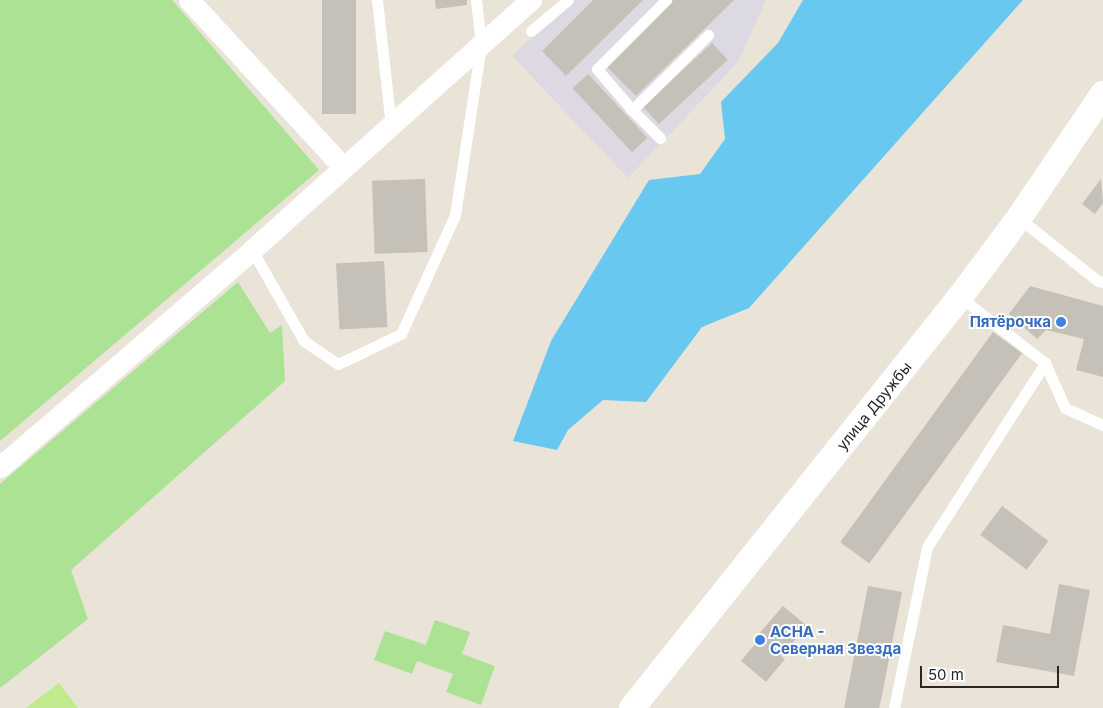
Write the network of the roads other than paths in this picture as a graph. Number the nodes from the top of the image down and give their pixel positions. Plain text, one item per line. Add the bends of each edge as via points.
1 (189, 0) edge
2 (377, 0) edge
3 (476, 0) edge
4 (531, 0) edge
5 (568, 0) edge
6 (666, 0) edge
7 (531, 32) dead end
8 (708, 34) dead end
9 (481, 45) junction
10 (1103, 94) edge
11 (632, 110) junction
12 (391, 127) junction
13 (660, 138) dead end
14 (344, 167) junction
15 (1019, 218) junction
16 (252, 250) junction
17 (1103, 282) edge
18 (960, 297) junction
19 (1044, 363) junction
20 (1103, 425) edge
21 (0, 468) edge
22 (639, 706) edge
23 (894, 708) edge

1 - 14 street
2 - 12 lane
3 - 9 lane
4 - 9 street
5 - 7 lane
6 - 11 lane via 597,70
8 - 11 lane
9 - 12 street
9 - 16 lane via 455,215 401,334 338,364 304,341
10 - 15 street, улица Дружбы
11 - 13 lane
12 - 14 street
14 - 16 street
15 - 17 lane
15 - 18 street, улица Дружбы
16 - 21 street
18 - 19 lane
18 - 22 street, улица Дружбы
19 - 20 lane via 1065,408
19 - 23 lane via 927,547

